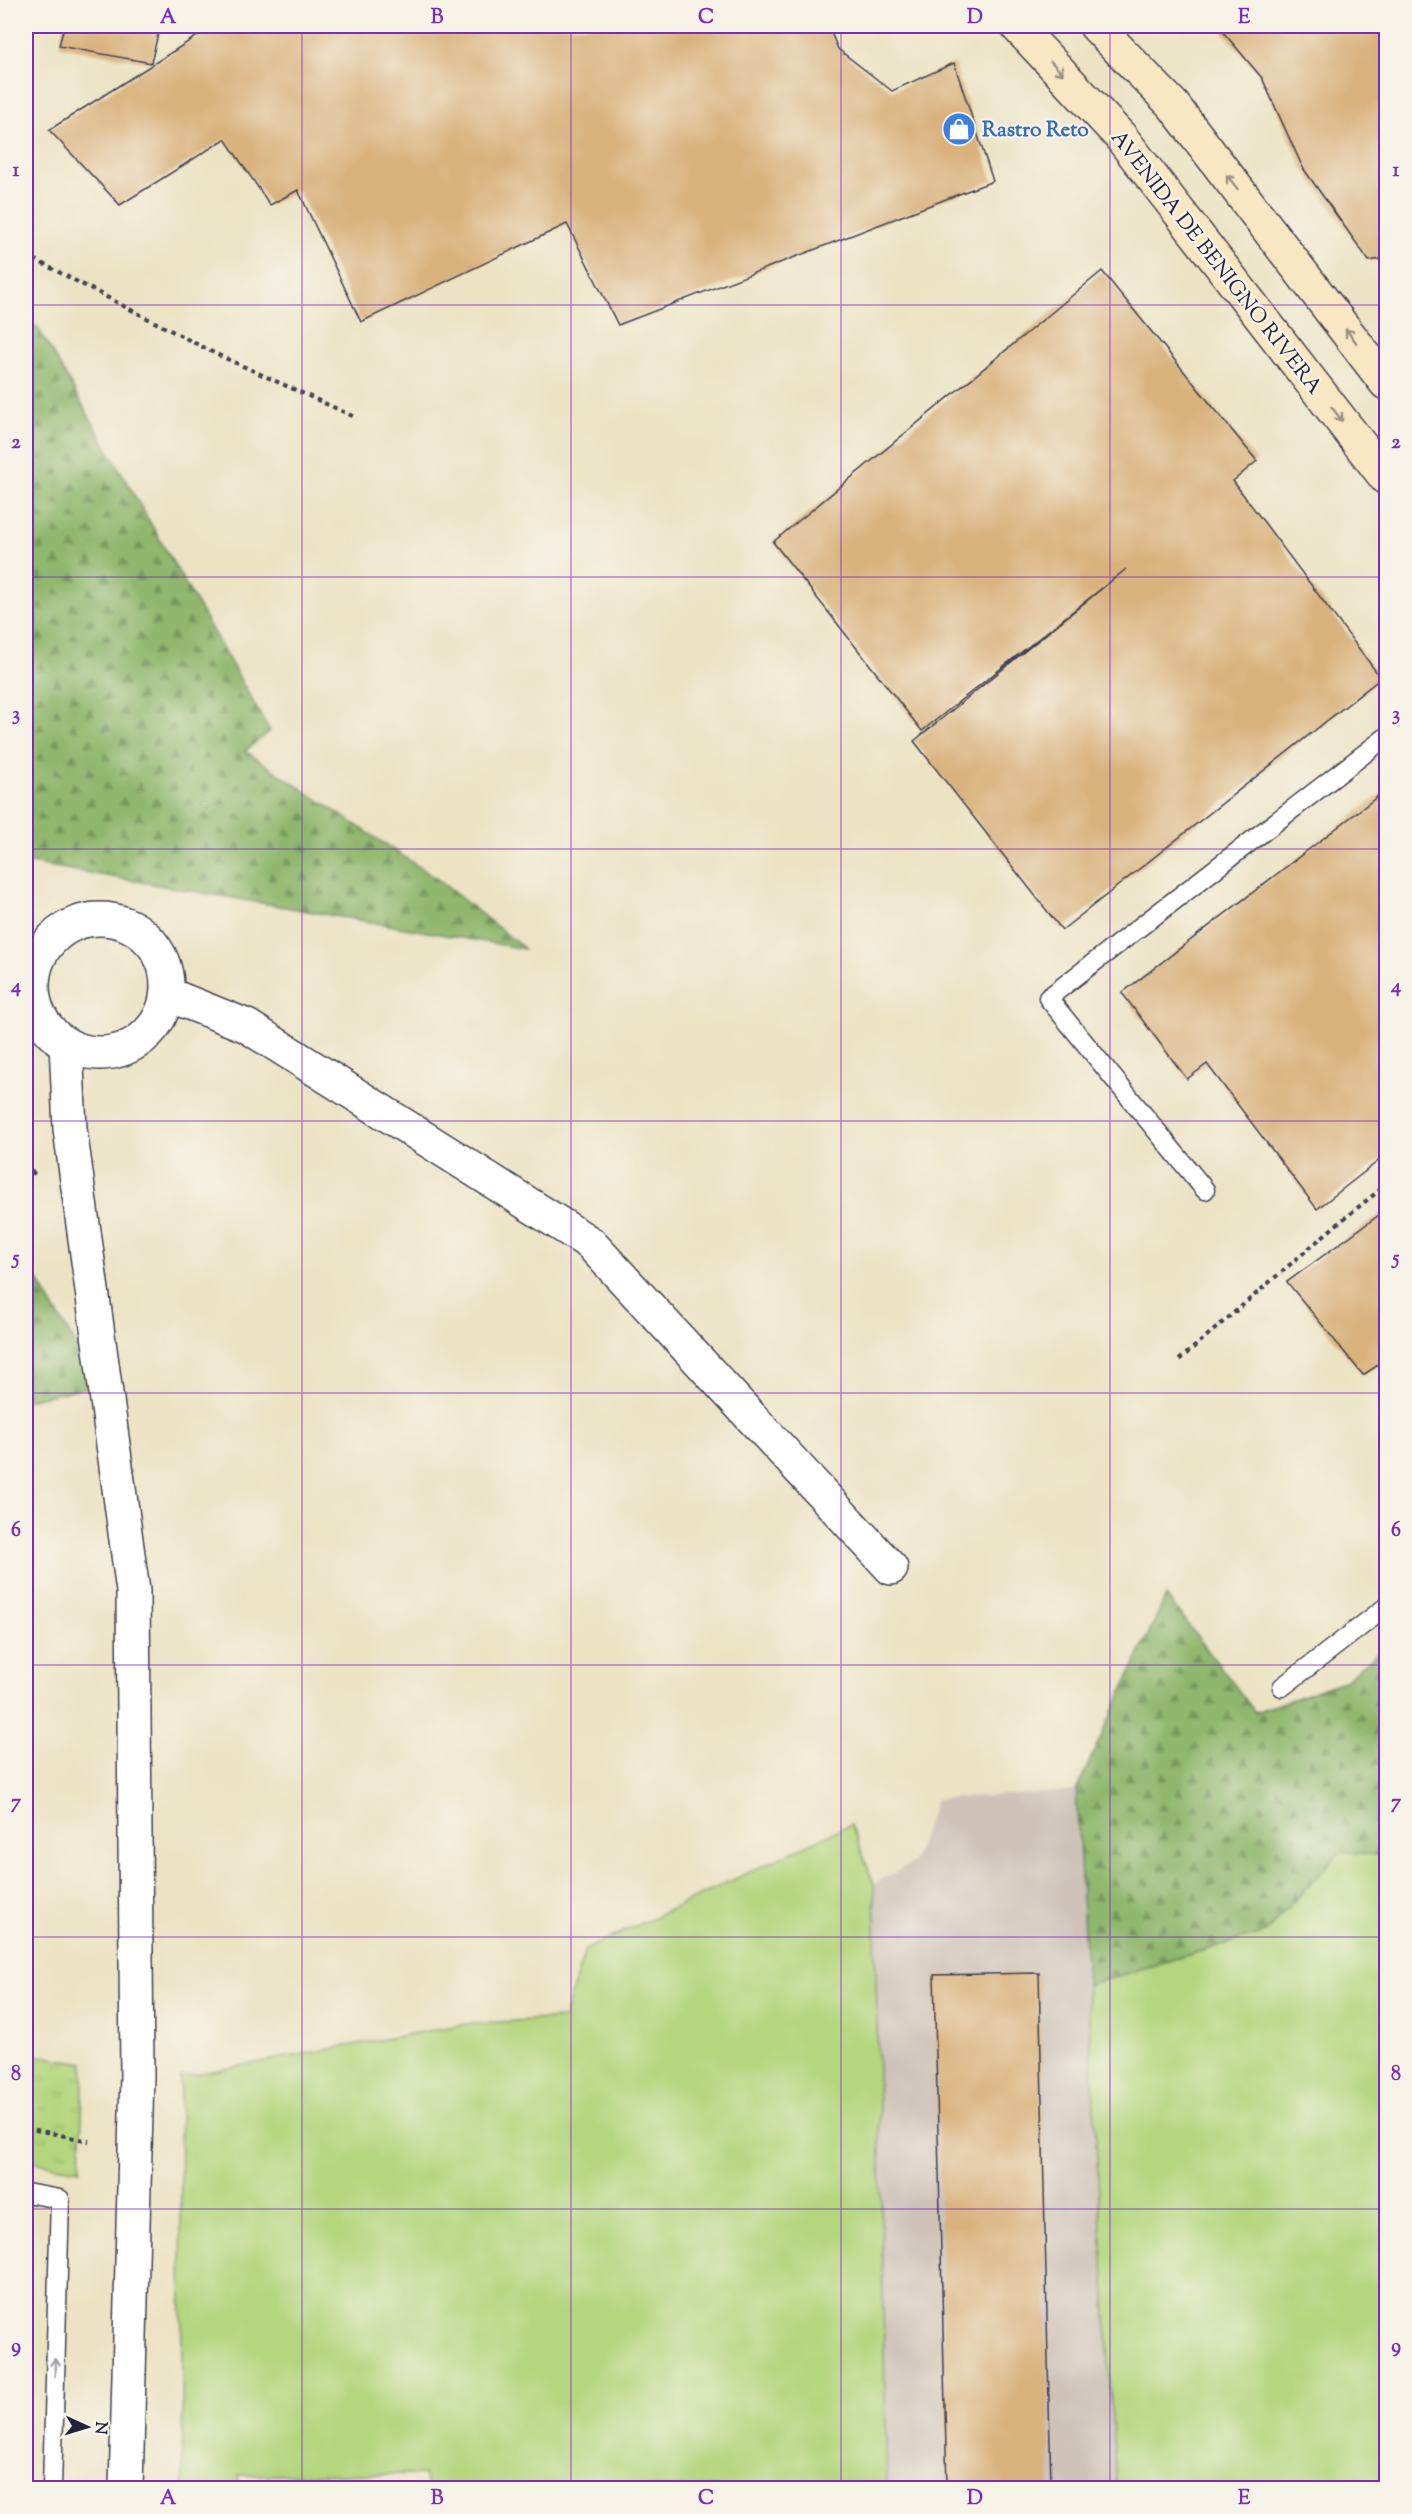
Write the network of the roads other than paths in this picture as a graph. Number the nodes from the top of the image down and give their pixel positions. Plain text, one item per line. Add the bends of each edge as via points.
1 (1017, 26) edge
2 (1096, 26) edge
3 (1386, 383) edge
4 (1386, 478) edge
5 (1386, 737) edge
6 (167, 994) junction
7 (66, 1044) junction
8 (1205, 1190) dead end
9 (891, 1568) dead end
10 (1386, 1607) edge
11 (1282, 1687) dead end
12 (26, 2193) edge
13 (52, 2488) edge
14 (126, 2488) edge

1 -> 4 main road, AVENIDA DE BENIGNO RIVERA via 1120,136
3 -> 2 main road via 1173,105
5 - 8 lane via 1048,998
6 - 7 street via 152,1030 121,1051 83,1052
6 - 7 street via 160,954 131,926 91,919 71,926 54,937 41,953 33,993 38,1014 49,1031
6 - 9 street via 247,1026 590,1243
7 - 14 street via 70,1129 133,1591 137,2075
10 - 11 lane
13 -> 12 lane via 60,2199

